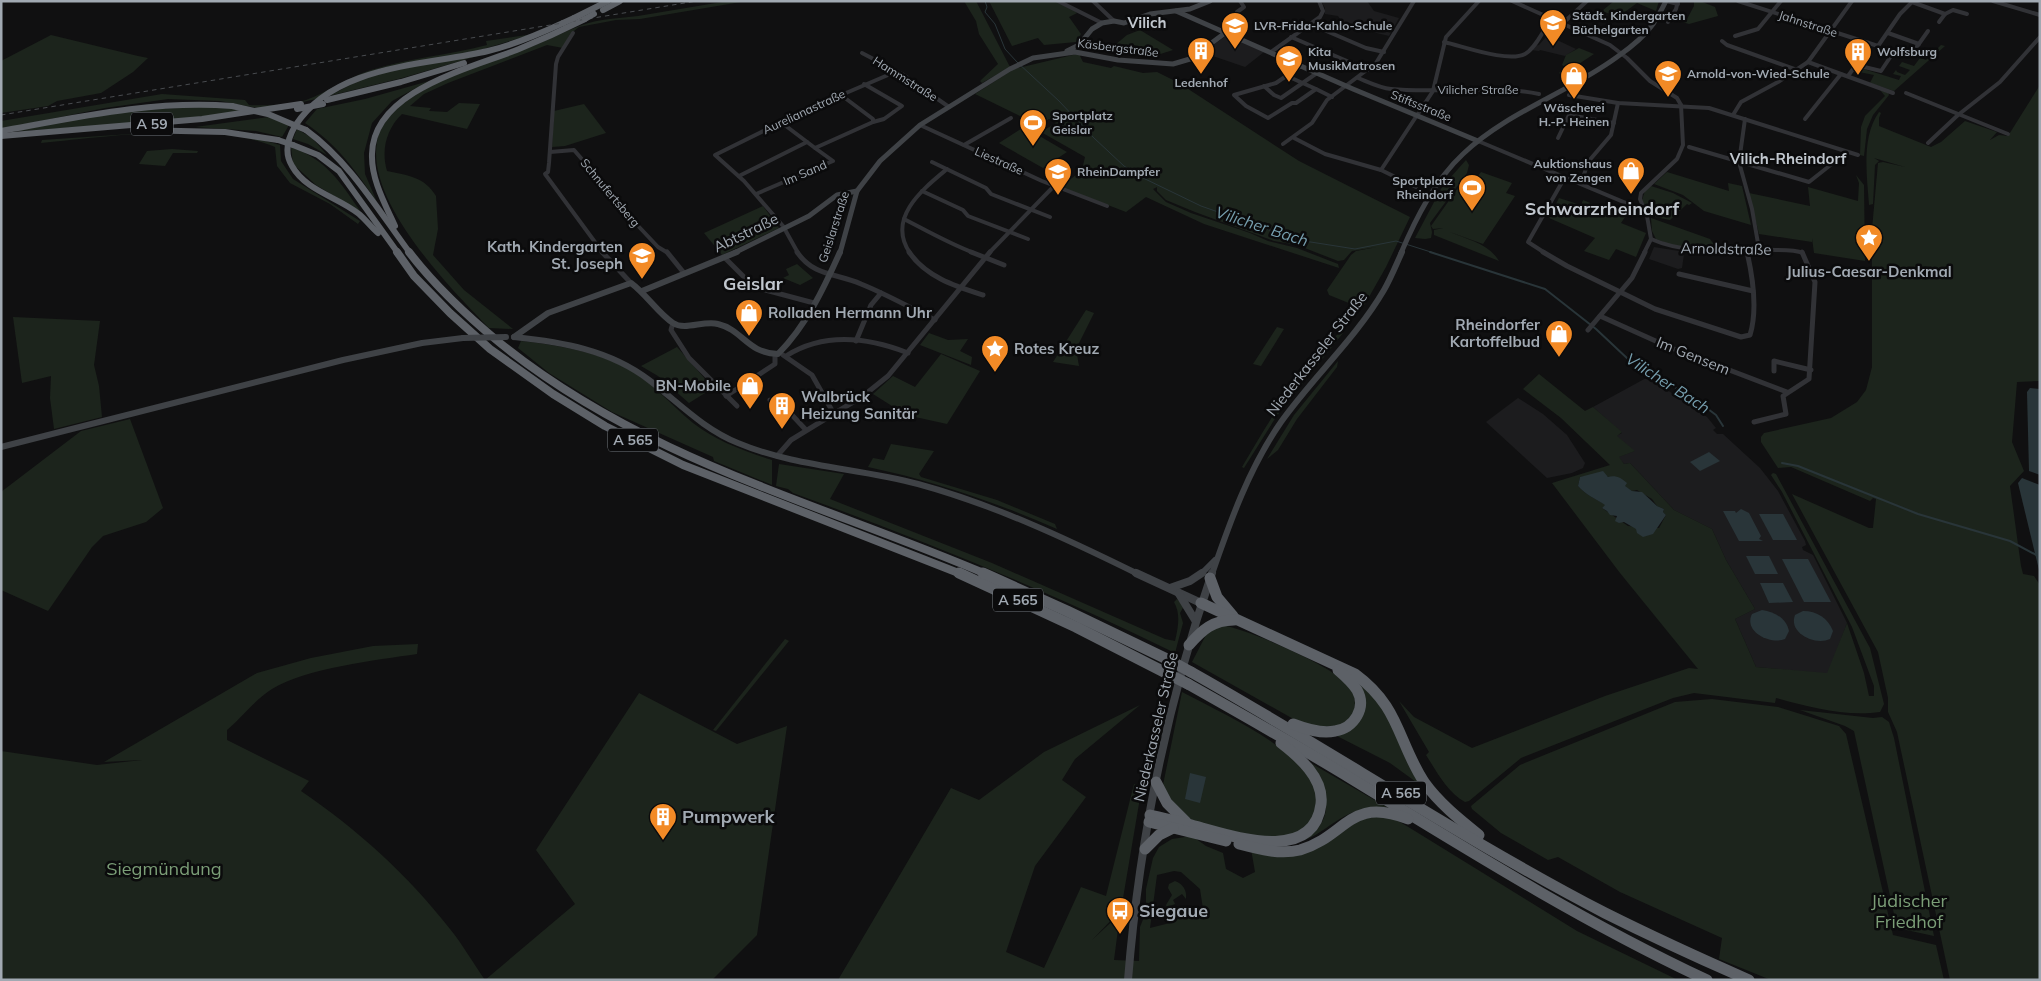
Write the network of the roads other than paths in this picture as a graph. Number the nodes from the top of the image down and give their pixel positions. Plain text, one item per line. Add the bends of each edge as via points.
1 (610, 1) edge
2 (620, 1) edge
3 (1058, 1) edge
4 (1094, 1) edge
5 (1193, 1) edge
6 (1240, 1) edge
7 (1319, 1) edge
8 (1414, 1) edge
9 (1479, 1) edge
10 (1512, 1) edge
11 (1578, 1) edge
12 (1666, 1) edge
13 (1738, 1) edge
14 (1781, 1) edge
15 (1852, 1) edge
16 (1993, 1) edge
17 (1204, 2) edge
18 (1586, 2) edge
19 (1677, 2) edge
20 (1913, 2) edge
21 (1191, 8) junction
22 (1176, 11) junction
23 (1237, 12) dead end
24 (1772, 12) junction
25 (1945, 14) junction
26 (1967, 14) dead end
27 (2040, 15) edge
28 (583, 18) junction
29 (1190, 18) junction
30 (1551, 20) junction
31 (1114, 21) junction
32 (1668, 22) dead end
33 (1938, 22) dead end
34 (1102, 23) junction
35 (568, 24) junction
36 (1310, 24) junction
37 (1562, 24) junction
38 (554, 28) junction
39 (1928, 30) dead end
40 (544, 31) joint
41 (1830, 31) junction
42 (573, 33) dead end
43 (1225, 33) junction
44 (1888, 33) junction
45 (1736, 36) dead end
46 (2040, 37) edge
47 (1292, 38) junction
48 (1722, 41) dead end
49 (1444, 42) junction
50 (1918, 44) junction
51 (1916, 48) dead end
52 (1895, 50) dead end
53 (1073, 51) junction
54 (1271, 52) junction
55 (1384, 52) junction
56 (862, 53) dead end
57 (1060, 53) joint
58 (1622, 54) junction
59 (1808, 62) junction
60 (1300, 66) junction
61 (1368, 70) junction
62 (1797, 70) junction
63 (896, 72) junction
64 (1317, 73) junction
65 (1841, 74) junction
66 (1287, 76) junction
67 (1848, 76) junction
68 (1358, 78) junction
69 (1303, 83) junction
70 (864, 84) junction
71 (1264, 86) junction
72 (1346, 86) junction
73 (1316, 89) junction
74 (1433, 91) junction
75 (1893, 93) dead end
76 (1906, 93) dead end
77 (1539, 94) dead end
78 (841, 95) junction
79 (1569, 95) dead end
80 (1332, 97) junction
81 (1281, 98) junction
82 (325, 102) junction
83 (1292, 103) junction
84 (1618, 103) junction
85 (1681, 105) junction
86 (949, 106) junction
87 (299, 107) junction
88 (1733, 114) junction
89 (1961, 114) junction
90 (1417, 115) junction
91 (1012, 118) dead end
92 (1745, 119) junction
93 (1805, 119) dead end
94 (873, 122) junction
95 (782, 123) junction
96 (1614, 123) junction
97 (920, 125) junction
98 (133, 130) junction
99 (1, 131) edge
100 (2008, 134) dead end
101 (1, 136) edge
102 (1294, 138) junction
103 (1558, 138) dead end
104 (1, 140) edge
105 (278, 140) joint
106 (1478, 141) junction
107 (807, 142) junction
108 (1928, 143) dead end
109 (1283, 144) dead end
110 (964, 145) junction
111 (1689, 147) dead end
112 (815, 148) junction
113 (550, 152) junction
114 (1847, 152) junction
115 (1858, 155) dead end
116 (932, 162) dead end
117 (1739, 162) junction
118 (947, 169) junction
119 (1381, 170) junction
120 (1584, 175) junction
121 (739, 176) junction
122 (1567, 178) junction
123 (1581, 184) junction
124 (1054, 186) junction
125 (1416, 187) dead end
126 (857, 191) junction
127 (922, 191) junction
128 (756, 194) junction
129 (1107, 206) dead end
130 (1031, 210) junction
131 (1645, 211) junction
132 (1050, 217) dead end
133 (904, 219) junction
134 (784, 228) junction
135 (1009, 232) junction
136 (385, 236) junction
137 (1028, 239) dead end
138 (1651, 239) junction
139 (404, 245) junction
140 (1759, 249) junction
141 (1746, 250) junction
142 (725, 258) junction
143 (985, 258) junction
144 (1004, 265) dead end
145 (684, 273) junction
146 (1679, 274) dead end
147 (830, 275) junction
148 (631, 283) junction
149 (961, 287) junction
150 (642, 291) junction
151 (1753, 291) junction
152 (881, 293) junction
153 (1620, 293) junction
154 (983, 295) dead end
155 (814, 303) junction
156 (1600, 316) junction
157 (935, 320) junction
158 (673, 323) junction
159 (532, 324) junction
160 (1591, 327) dead end
161 (514, 337) junction
162 (534, 339) junction
163 (856, 341) junction
164 (908, 353) junction
165 (777, 355) junction
166 (786, 356) junction
167 (1811, 370) junction
168 (1774, 371) dead end
169 (1787, 392) junction
170 (726, 396) junction
171 (770, 400) dead end
172 (737, 406) dead end
173 (834, 414) junction
174 (1754, 422) dead end
175 (806, 430) junction
176 (1, 447) edge
177 (777, 456) junction
178 (1217, 558) junction
179 (1210, 578) junction
180 (1173, 590) junction
181 (1201, 603) junction
182 (1195, 620) junction
183 (1237, 620) junction
184 (1189, 645) junction
185 (1329, 663) junction
186 (1267, 713) junction
187 (1243, 714) junction
188 (1156, 782) junction
189 (1149, 819) junction
190 (1188, 824) junction
191 (1173, 828) junction
192 (1444, 836) junction
193 (1145, 849) junction
194 (1534, 874) junction
195 (1128, 980) edge
196 (1707, 980) edge
197 (1749, 980) edge

1 - 28 highway, A 59
1 - 35 highway
2 - 28 highway, A 59, bridge
3 - 34 street via 1069,4 1088,19
4 - 31 street
5 - 21 street via 1195,5
6 - 23 street via 1244,8
7 - 36 street via 1322,14
8 - 55 street
9 - 49 street via 1448,33
10 - 30 street
11 - 18 street
12 - 19 street
12 - 58 main road, Niederkasseler Straße via 1659,18
13 - 24 street, Jahnstraße
14 - 24 street
15 - 41 street
16 - 27 street
17 - 21 main road
18 - 37 street
19 - 32 street
20 - 25 street
20 - 44 street
21 - 22 main road
21 - 29 main road via 1186,14
22 - 29 main road, Stiftsstraße
22 - 31 main road via 1144,15 1122,23
24 - 41 street, Jahnstraße
24 - 45 street via 1758,29
25 - 26 street via 1954,10
25 - 33 street
28 - 35 highway, A 59
29 - 43 main road, Stiftsstraße
30 - 37 street
30 - 49 street via 1528,52 1520,57
31 - 34 main road
34 - 53 main road via 1092,29
35 - 38 highway, A 59
35 - 82 highway, A 59 via 506,52 448,72
35 - 139 highway via 519,49 430,83 406,98 383,121 372,144 372,165 381,195
36 - 47 street
36 - 55 street via 1366,48
37 - 58 street via 1600,40
38 - 40 highway, A 59
38 - 82 highway, A 59 via 502,50 438,71
39 - 50 street
40 - 136 highway via 489,50 377,72 322,98 298,120 287,151 293,168 307,182 360,215
41 - 44 street, Jahnstraße via 1878,46
41 - 59 street
42 - 113 street via 556,64
43 - 53 main road, Käsbergstraße via 1183,62 1165,64 1118,60
43 - 54 main road, Stiftsstraße
44 - 50 street
46 - 89 street via 2000,82
47 - 54 street
47 - 61 street
48 - 62 street
49 - 74 street
50 - 51 street
52 - 67 street via 1881,71 1856,65
53 - 57 main road, Käsbergstraße
54 - 60 main road, Stiftsstraße
55 - 61 street
56 - 63 street, Hammstraße
57 - 86 main road, Geislarstraße via 1018,64
58 - 85 street via 1650,81 1677,98
58 - 106 main road, Niederkasseler Straße via 1506,121
59 - 62 street
59 - 65 street
60 - 64 main road, Stiftsstraße
60 - 66 street
61 - 68 street
62 - 88 street via 1741,102
63 - 70 street, Aurelianastraße
63 - 86 street, Hammstraße
64 - 69 street
64 - 72 main road, Stiftsstraße
65 - 67 street
65 - 93 street
66 - 69 street
66 - 71 street
67 - 75 street
68 - 72 street
68 - 74 street, Vilicher Straße via 1389,89
69 - 73 street
69 - 81 street
70 - 78 street, Aurelianastraße
70 - 94 street via 902,106 884,119
71 - 81 street
71 - 83 street via 1234,95 1268,118
72 - 80 street
72 - 90 main road, Stiftsstraße
73 - 80 street
73 - 83 street
74 - 77 street, Vilicher Straße via 1515,89
74 - 90 street
76 - 89 street
78 - 94 street
78 - 95 street, Aurelianastraße
79 - 84 street
80 - 102 street via 1323,104 1312,123
81 - 83 street
82 - 87 highway, A 59, bridge
84 - 85 street
84 - 96 street
85 - 88 street
85 - 131 street via 1683,145 1672,166 1641,193
86 - 97 main road, Geislarstraße
87 - 98 highway, A 59 via 226,120
87 - 101 highway, A 59 via 202,119
88 - 92 street
89 - 100 street
89 - 108 street
90 - 106 main road, Stiftsstraße
90 - 119 street
91 - 110 street
92 - 114 street
92 - 117 street
94 - 112 street
95 - 107 street
95 - 121 street, Aurelianastraße via 717,153 715,156
96 - 103 street via 1569,115
96 - 120 street via 1611,135 1588,162
97 - 110 street, Liestraße
97 - 126 main road, Geislarstraße via 877,165
98 - 104 highway, A 59
98 - 105 highway via 216,130
99 - 139 highway, bridge via 138,106 182,103 232,106 268,114 306,130 324,143 340,159
102 - 109 street
102 - 119 street via 1325,154
105 - 136 highway, bridge via 318,155 339,171
106 - 122 street, Stiftsstraße
106 - 178 main road, Niederkasseler Straße via 1438,184 1385,289 1370,311 1280,423 1236,505
107 - 112 street
107 - 121 street
110 - 124 street, Liestraße
111 - 117 street
112 - 128 street, Im Sand via 833,161
113 - 145 street, Schnufertsberg via 574,150 625,212
113 - 148 street via 545,174 608,260
114 - 115 street
114 - 117 street via 1809,182
116 - 118 street
117 - 140 street
118 - 127 street
118 - 130 street via 984,187 991,194
119 - 125 street
120 - 122 street via 1579,180
120 - 123 street
121 - 128 street
122 - 123 street, Stiftsstraße
122 - 153 street via 1528,244
123 - 131 street, Stiftsstraße
124 - 129 street, Liestraße
124 - 130 street
126 - 134 main road, Abtstraße via 834,196 809,216
126 - 147 main road, Geislarstraße via 842,248
127 - 133 street via 910,204
127 - 135 street via 963,210 968,216
128 - 134 street
130 - 132 street
130 - 135 street
131 - 138 street
133 - 143 street via 950,244
133 - 149 street via 904,239 917,263 931,274
134 - 142 main road, Abtstraße
134 - 147 street via 805,263
135 - 137 street
135 - 143 street
136 - 187 highway, A 565, bridge via 414,276 490,349 605,426 683,465 959,573 1076,627
138 - 141 street, Arnoldstraße via 1686,250
138 - 153 street via 1640,266
139 - 186 highway, A 565, bridge via 423,271 483,330 532,369 612,419 690,458 1016,587 1098,624
140 - 141 street, Arnoldstraße
140 - 167 street, Arnoldstraße via 1802,252 1815,282
141 - 151 street
142 - 145 main road, Abtstraße
142 - 155 street via 754,287
143 - 144 street
143 - 149 street
145 - 150 main road, Abtstraße
146 - 151 street
147 - 152 street
147 - 155 main road, Geislarstraße
148 - 150 main road
148 - 159 main road via 548,313
149 - 154 street
149 - 157 street
150 - 158 main road
151 - 153 street via 1752,332 1741,337 1670,315
152 - 157 street
152 - 163 street via 871,305
153 - 156 street
155 - 165 main road, Geislarstraße via 793,339
156 - 160 street
156 - 169 street, Im Gensem via 1716,366
157 - 164 street
158 - 165 main road via 722,325 758,352
158 - 170 street via 671,330 688,358
159 - 161 main road
159 - 162 main road
161 - 162 main road
161 - 176 main road, bridge via 422,343
162 - 177 main road via 588,348 611,357 647,378 714,431
163 - 164 street
163 - 166 street via 824,339 802,346
164 - 173 street via 875,387
165 - 166 street
165 - 170 street via 775,364
166 - 173 street via 812,375
167 - 168 street via 1774,361
167 - 169 street via 1810,379
169 - 174 street via 1783,396 1786,414
170 - 172 street
171 - 175 street via 773,407 792,415
173 - 175 street
175 - 177 street via 791,440
177 - 180 main road via 901,480 969,499 1032,524
178 - 179 main road, Niederkasseler Straße
178 - 180 main road via 1199,577
179 - 181 main road, Niederkasseler Straße
179 - 183 highway via 1216,596
180 - 181 main road
180 - 182 main road
181 - 182 main road, Niederkasseler Straße
181 - 183 highway
182 - 184 main road, Niederkasseler Straße
183 - 184 highway via 1226,619 1206,626
183 - 185 highway
184 - 188 main road, Niederkasseler Straße
185 - 186 highway via 1348,678 1359,694 1361,708 1351,725 1338,731 1310,730
185 - 194 highway via 1355,674 1385,702 1412,760 1439,799 1465,824
186 - 194 highway, A 565
187 - 190 highway via 1298,755 1311,772 1322,802 1317,822 1300,837 1274,842 1248,840
187 - 192 highway, A 565
188 - 189 main road, Niederkasseler Straße
188 - 190 highway via 1167,803
189 - 190 highway
189 - 191 highway
189 - 193 main road, Niederkasseler Straße
191 - 192 highway via 1260,849 1294,851 1307,847 1356,816 1387,812
191 - 193 highway via 1159,835
192 - 196 highway, A 565 via 1537,893
193 - 195 main road, Niederkasseler Straße
194 - 197 highway, A 565 via 1617,920

